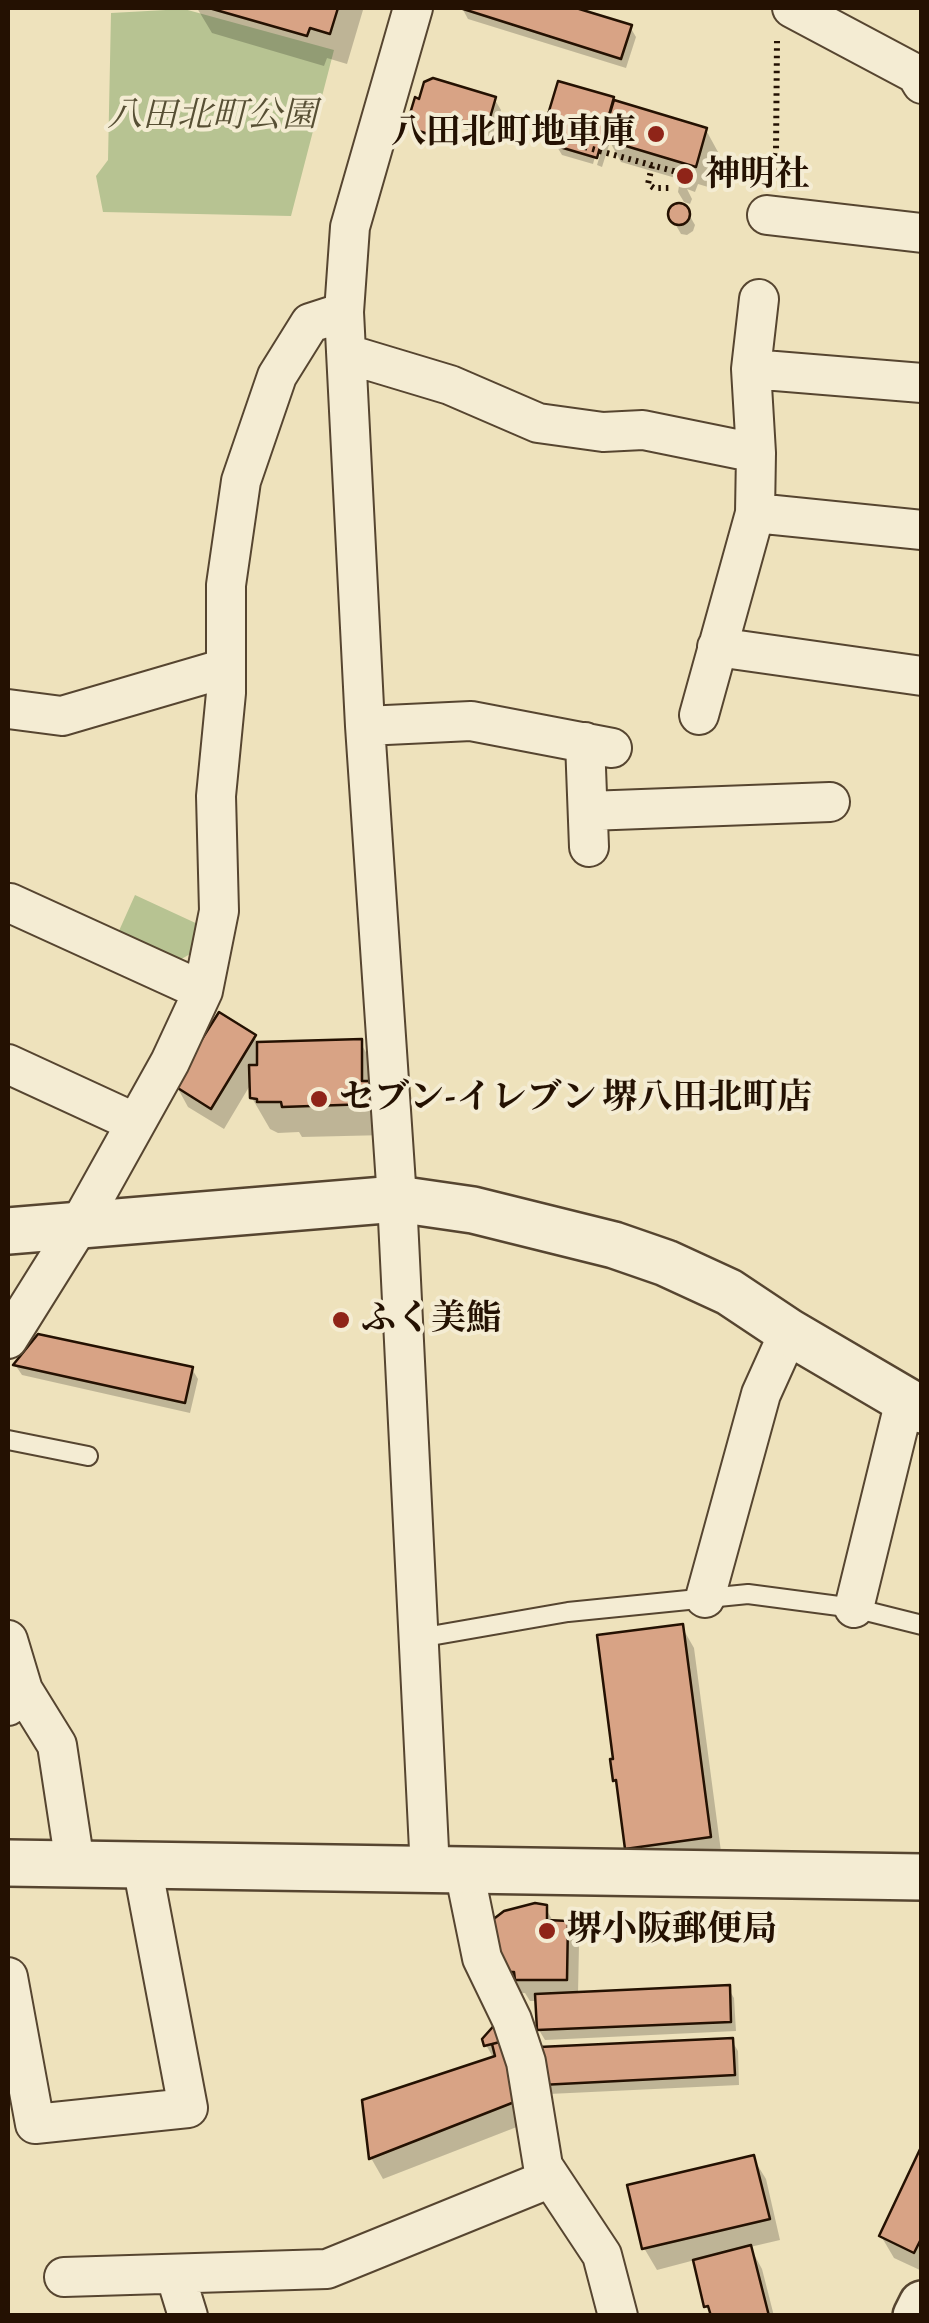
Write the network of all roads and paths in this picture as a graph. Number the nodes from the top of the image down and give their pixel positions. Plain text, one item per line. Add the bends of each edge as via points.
1 (413, 8) edge
2 (785, 22) edge
3 (922, 84) edge
4 (585, 147) dead end
5 (652, 166) junction
6 (677, 172) dead end
7 (673, 188) dead end
8 (767, 215) joint
9 (922, 233) edge
10 (759, 298) dead end
11 (344, 312) junction
12 (347, 354) junction
13 (752, 370) junction
14 (922, 384) edge
15 (756, 453) junction
16 (755, 513) junction
17 (922, 530) edge
18 (717, 647) junction
19 (226, 668) junction
20 (922, 676) edge
21 (8, 709) edge
22 (698, 715) dead end
23 (365, 726) junction
24 (830, 802) dead end
25 (10, 903) dead end
26 (203, 992) junction
27 (8, 1064) edge
28 (136, 1123) junction
29 (397, 1200) junction
30 (78, 1227) junction
31 (8, 1232) edge
32 (789, 1332) junction
33 (8, 1339) edge
34 (913, 1405) edge
35 (8, 1440) edge
36 (88, 1456) dead end
37 (705, 1598) junction
38 (854, 1608) junction
39 (922, 1625) edge
40 (419, 1638) junction
41 (8, 1640) edge
42 (15, 1698) edge
43 (8, 1864) edge
44 (75, 1864) junction
45 (142, 1865) junction
46 (447, 1870) junction
47 (922, 1877) edge
48 (8, 1977) edge
49 (551, 2178) junction
50 (175, 2274) junction
51 (64, 2277) dead end
52 (922, 2304) edge
53 (188, 2316) edge
54 (618, 2316) edge
55 (916, 2316) edge

1 - 11 street via 350,227
2 - 3 street via 916,74
2 - 8 path
4 - 5 path
5 - 6 path
5 - 7 path via 648,184
8 - 9 street
10 - 13 street
11 - 12 street
11 - 19 street via 310,322 277,376 241,481 226,585
12 - 15 street via 450,385 538,423 643,430
12 - 23 street
13 - 14 street
13 - 15 street
15 - 16 street
16 - 17 street
16 - 18 street
18 - 20 street
18 - 22 street
19 - 21 street via 62,716
19 - 26 street via 216,796 219,910
23 - 24 street via 471,721 598,745 588,829
23 - 29 street
25 - 26 street
26 - 28 street
27 - 28 street
28 - 30 street
29 - 30 street
29 - 32 street via 474,1210 614,1245 730,1292
29 - 40 street
30 - 31 street
30 - 33 street
32 - 34 street
32 - 37 street via 761,1394
34 - 38 street
35 - 36 lane
37 - 38 lane via 748,1594
37 - 40 lane via 568,1612
38 - 39 lane
40 - 46 street
41 - 42 street
42 - 44 street via 58,1745
43 - 44 street
44 - 45 street
45 - 46 street
45 - 48 street via 188,2108 35,2124
46 - 47 street
46 - 49 street via 512,2020 526,2062 542,2166
49 - 50 street via 327,2269
49 - 54 street via 602,2255
50 - 51 street
50 - 53 street
52 - 55 street

